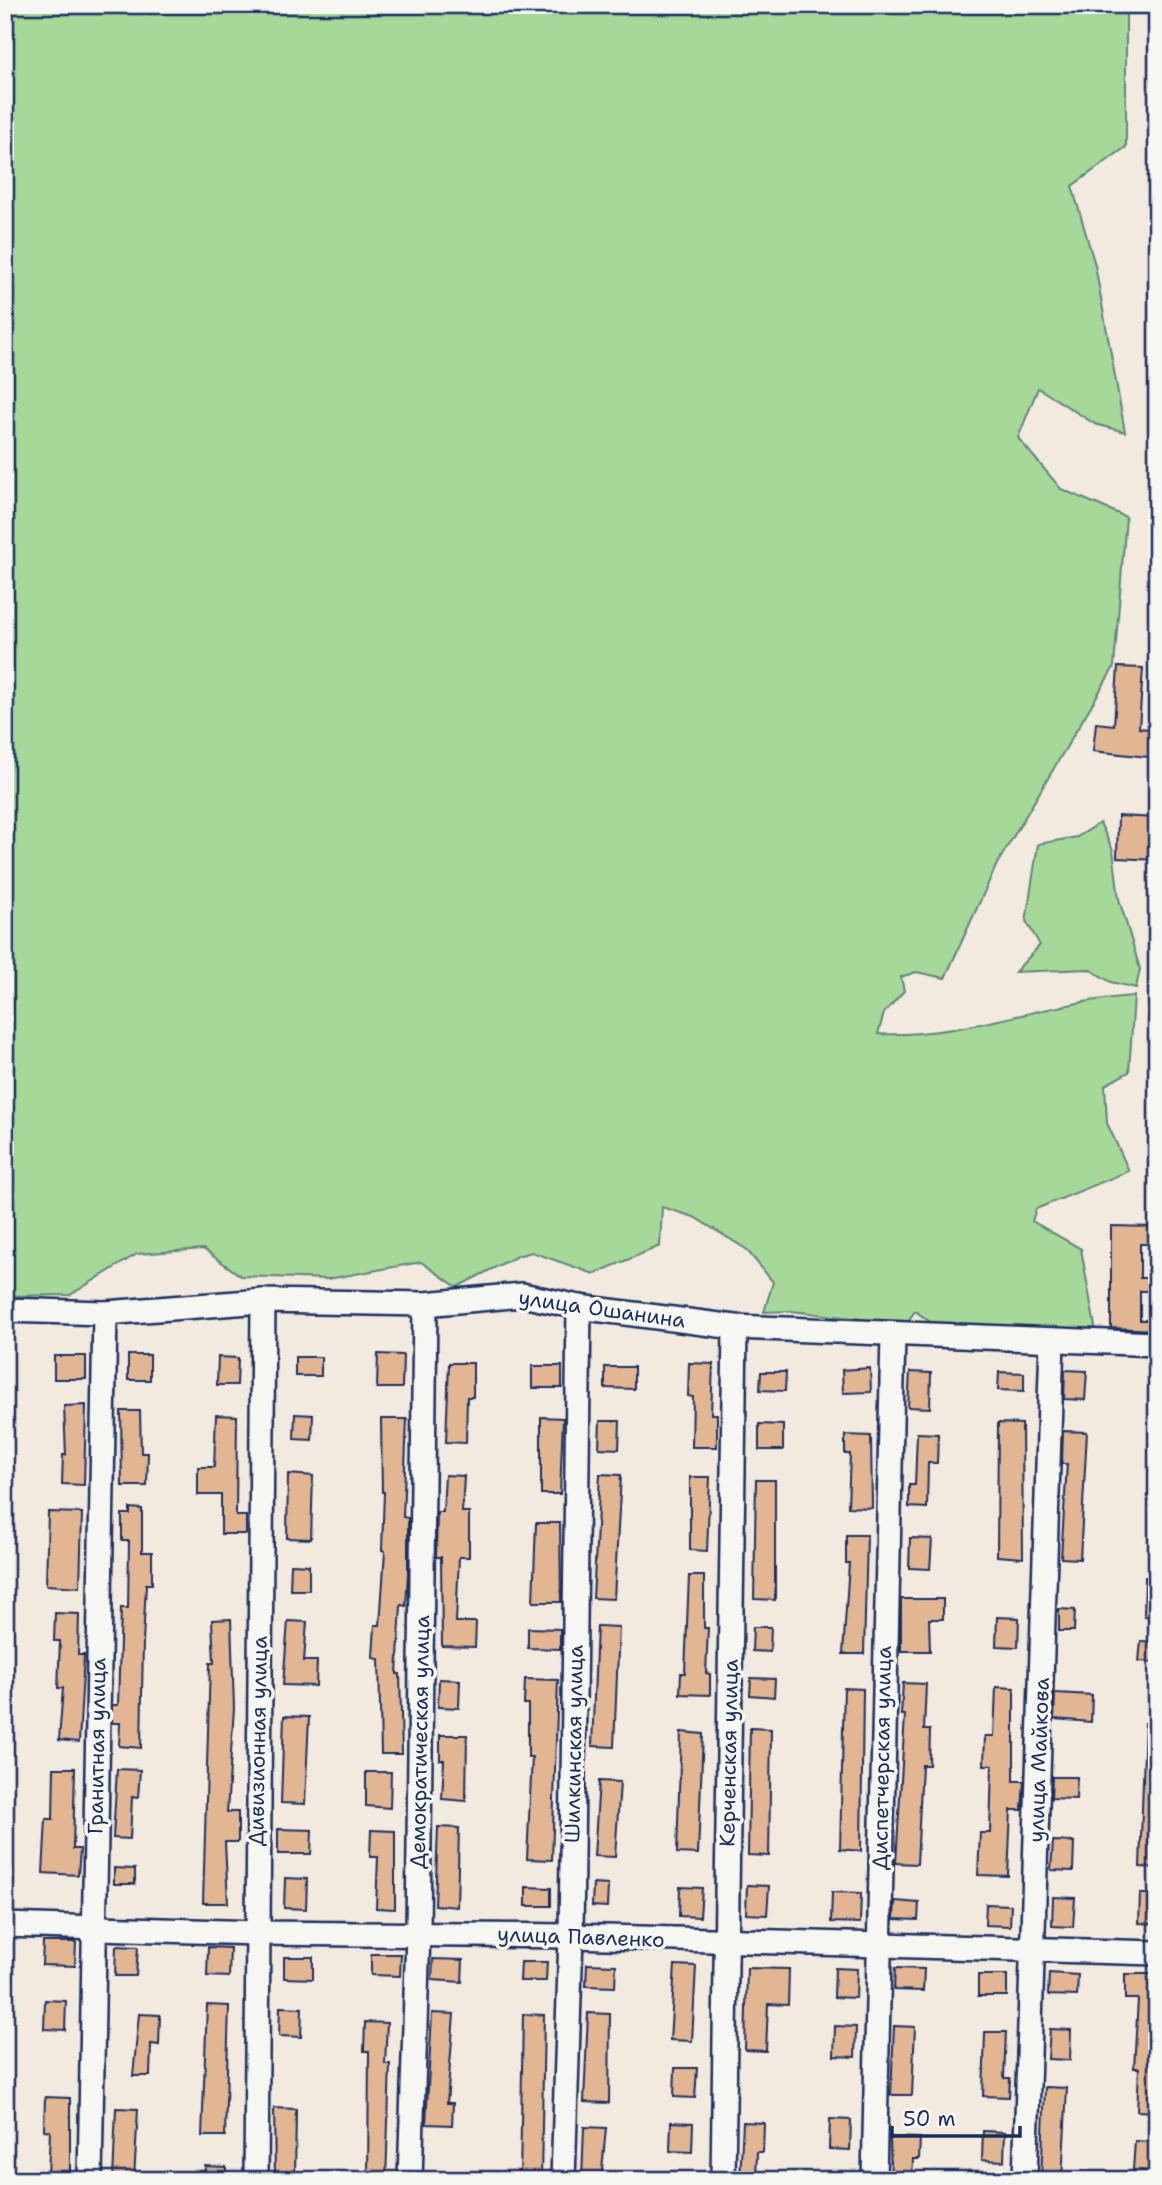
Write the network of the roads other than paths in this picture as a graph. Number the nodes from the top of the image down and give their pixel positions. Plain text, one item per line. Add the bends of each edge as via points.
1 (263, 1301) junction
2 (425, 1304) junction
3 (579, 1307) junction
4 (5, 1310) edge
5 (105, 1313) junction
6 (735, 1327) junction
7 (893, 1335) junction
8 (1052, 1340) junction
9 (1157, 1344) edge
10 (5, 1925) edge
11 (94, 1927) junction
12 (256, 1933) junction
13 (418, 1933) junction
14 (571, 1936) junction
15 (726, 1942) junction
16 (877, 1946) junction
17 (1032, 1951) junction
18 (1157, 1953) edge
19 (90, 2180) edge
20 (256, 2180) edge
21 (410, 2180) edge
22 (563, 2180) edge
23 (723, 2180) edge
24 (874, 2180) edge
25 (1025, 2180) edge

1 - 2 street, улица Ошанина
1 - 5 street, улица Ошанина
1 - 12 street, Дивизионная улица
2 - 3 street, улица Ошанина via 522,1295
2 - 13 street, Демократическая улица
3 - 6 street, улица Ошанина
3 - 14 street, Шилкинская улица
4 - 5 street, улица Ошанина
5 - 11 street, Гранитная улица
6 - 7 street, улица Ошанина
6 - 15 street, Керченская улица
7 - 8 street, улица Ошанина
7 - 16 street, Диспетчерская улица
8 - 9 street, улица Ошанина
8 - 17 street, улица Майкова
10 - 11 street, улица Павленко
11 - 12 street, улица Павленко
11 - 19 street, Гранитная улица
12 - 13 street, улица Павленко
12 - 20 street, Дивизионная улица
13 - 14 street, улица Павленко
13 - 21 street, Демократическая улица
14 - 15 street, улица Павленко
14 - 22 street, Шилкинская улица
15 - 16 street, улица Павленко
15 - 23 street, Керченская улица
16 - 17 street, улица Павленко
16 - 24 street, Диспетчерская улица
17 - 18 street, улица Павленко
17 - 25 street, улица Майкова

